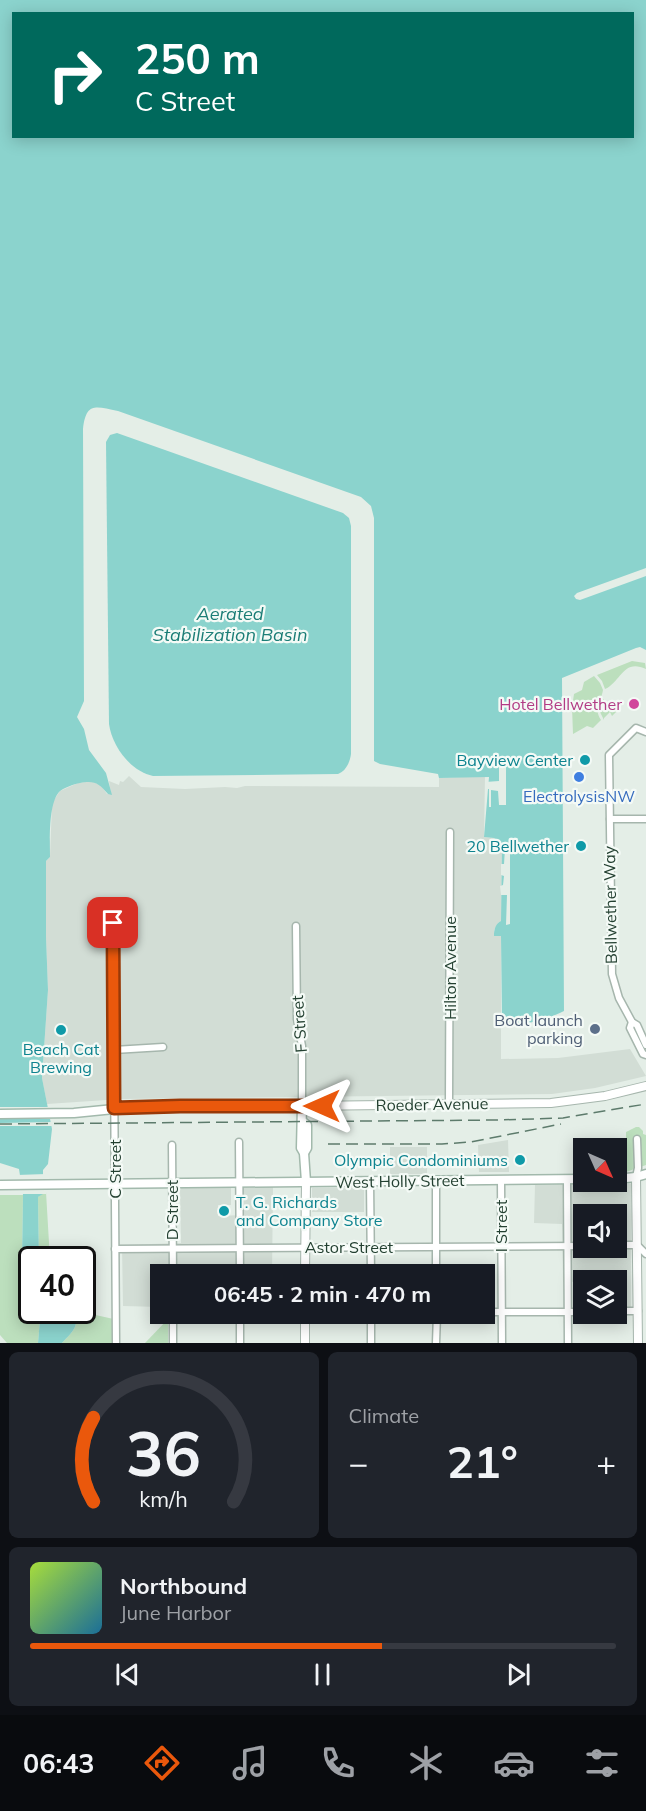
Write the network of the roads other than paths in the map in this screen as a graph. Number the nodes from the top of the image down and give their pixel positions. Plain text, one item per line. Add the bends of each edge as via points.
1 (646, 732) edge
2 (610, 819) junction
3 (646, 819) edge
4 (450, 832) dead end
5 (113, 923) dead end
6 (296, 926) dead end
7 (632, 1022) junction
8 (646, 1045) edge
9 (163, 1047) dead end
10 (114, 1050) junction
11 (646, 1055) edge
12 (646, 1086) edge
13 (449, 1104) junction
14 (302, 1106) junction
15 (114, 1108) junction
16 (0, 1114) edge
17 (637, 1139) dead end
18 (239, 1142) dead end
19 (172, 1144) dead end
20 (646, 1174) edge
21 (636, 1177) junction
22 (627, 1178) edge
23 (501, 1180) junction
24 (567, 1180) junction
25 (573, 1180) edge
26 (370, 1181) junction
27 (436, 1181) junction
28 (306, 1182) junction
29 (172, 1183) junction
30 (239, 1183) junction
31 (115, 1184) junction
32 (4, 1185) edge
33 (627, 1245) edge
34 (637, 1245) junction
35 (502, 1246) junction
36 (568, 1246) junction
37 (573, 1246) edge
38 (371, 1247) junction
39 (436, 1247) junction
40 (239, 1248) junction
41 (305, 1248) junction
42 (115, 1249) junction
43 (172, 1249) junction
44 (646, 1254) edge
45 (173, 1264) edge
46 (240, 1264) edge
47 (305, 1264) edge
48 (371, 1264) edge
49 (436, 1264) edge
50 (627, 1311) edge
51 (638, 1311) junction
52 (495, 1312) edge
53 (502, 1312) junction
54 (568, 1312) junction
55 (573, 1312) edge
56 (173, 1324) edge
57 (240, 1324) edge
58 (305, 1324) edge
59 (371, 1324) edge
60 (437, 1324) edge
61 (116, 1343) edge
62 (173, 1343) edge
63 (240, 1343) edge
64 (305, 1343) edge
65 (371, 1343) edge
66 (436, 1343) edge
67 (502, 1343) edge
68 (568, 1343) edge
69 (638, 1343) edge

1 - 2 street, Bellwether Way via 636,728 609,755
2 - 3 street
2 - 7 street, Bellwether Way via 610,962 616,990
4 - 13 street, Hilton Avenue
5 - 10 street, C Street
6 - 14 street, F Street
7 - 8 street, Bellwether Way
7 - 11 street, Bellwether Way via 630,1028
9 - 10 street
10 - 15 street, C Street
12 - 13 street, Roeder Avenue via 570,1101
13 - 14 street, Roeder Avenue
14 - 15 main road, Roeder Avenue
14 - 28 main road, F Street via 303,1122 307,1125
15 - 16 main road, Roeder Avenue
15 - 31 street, C Street
17 - 21 street
18 - 30 street
19 - 29 street, D Street
20 - 21 main road
21 - 22 main road
21 - 34 street
23 - 24 main road, West Holly Street
23 - 27 main road, West Holly Street
23 - 35 street, I Street
24 - 25 main road, West Holly Street
24 - 36 street
26 - 27 main road, West Holly Street
26 - 28 main road, West Holly Street
26 - 38 street
27 - 39 street
28 - 30 main road, West Holly Street
28 - 41 street, F Street
29 - 30 main road, West Holly Street
29 - 31 main road, West Holly Street
29 - 43 street, D Street
30 - 40 street
31 - 32 main road, West Holly Street
31 - 42 street, C Street
33 - 34 street
34 - 44 street
34 - 51 street
35 - 36 street, Astor Street
35 - 39 street, Astor Street
35 - 53 street, I Street
36 - 37 street, Astor Street
36 - 54 street
38 - 39 street, Astor Street
38 - 41 street, Astor Street
38 - 48 street
39 - 49 street
40 - 41 street, Astor Street
40 - 43 street, Astor Street
40 - 46 street
41 - 47 street, F Street
42 - 43 street, Astor Street
42 - 61 street, C Street
43 - 45 street, D Street
50 - 51 street
51 - 69 street
52 - 53 street
53 - 54 street
53 - 67 street, I Street
54 - 55 street
54 - 68 street
56 - 62 street
57 - 63 street
58 - 64 street
59 - 65 street
60 - 66 street

